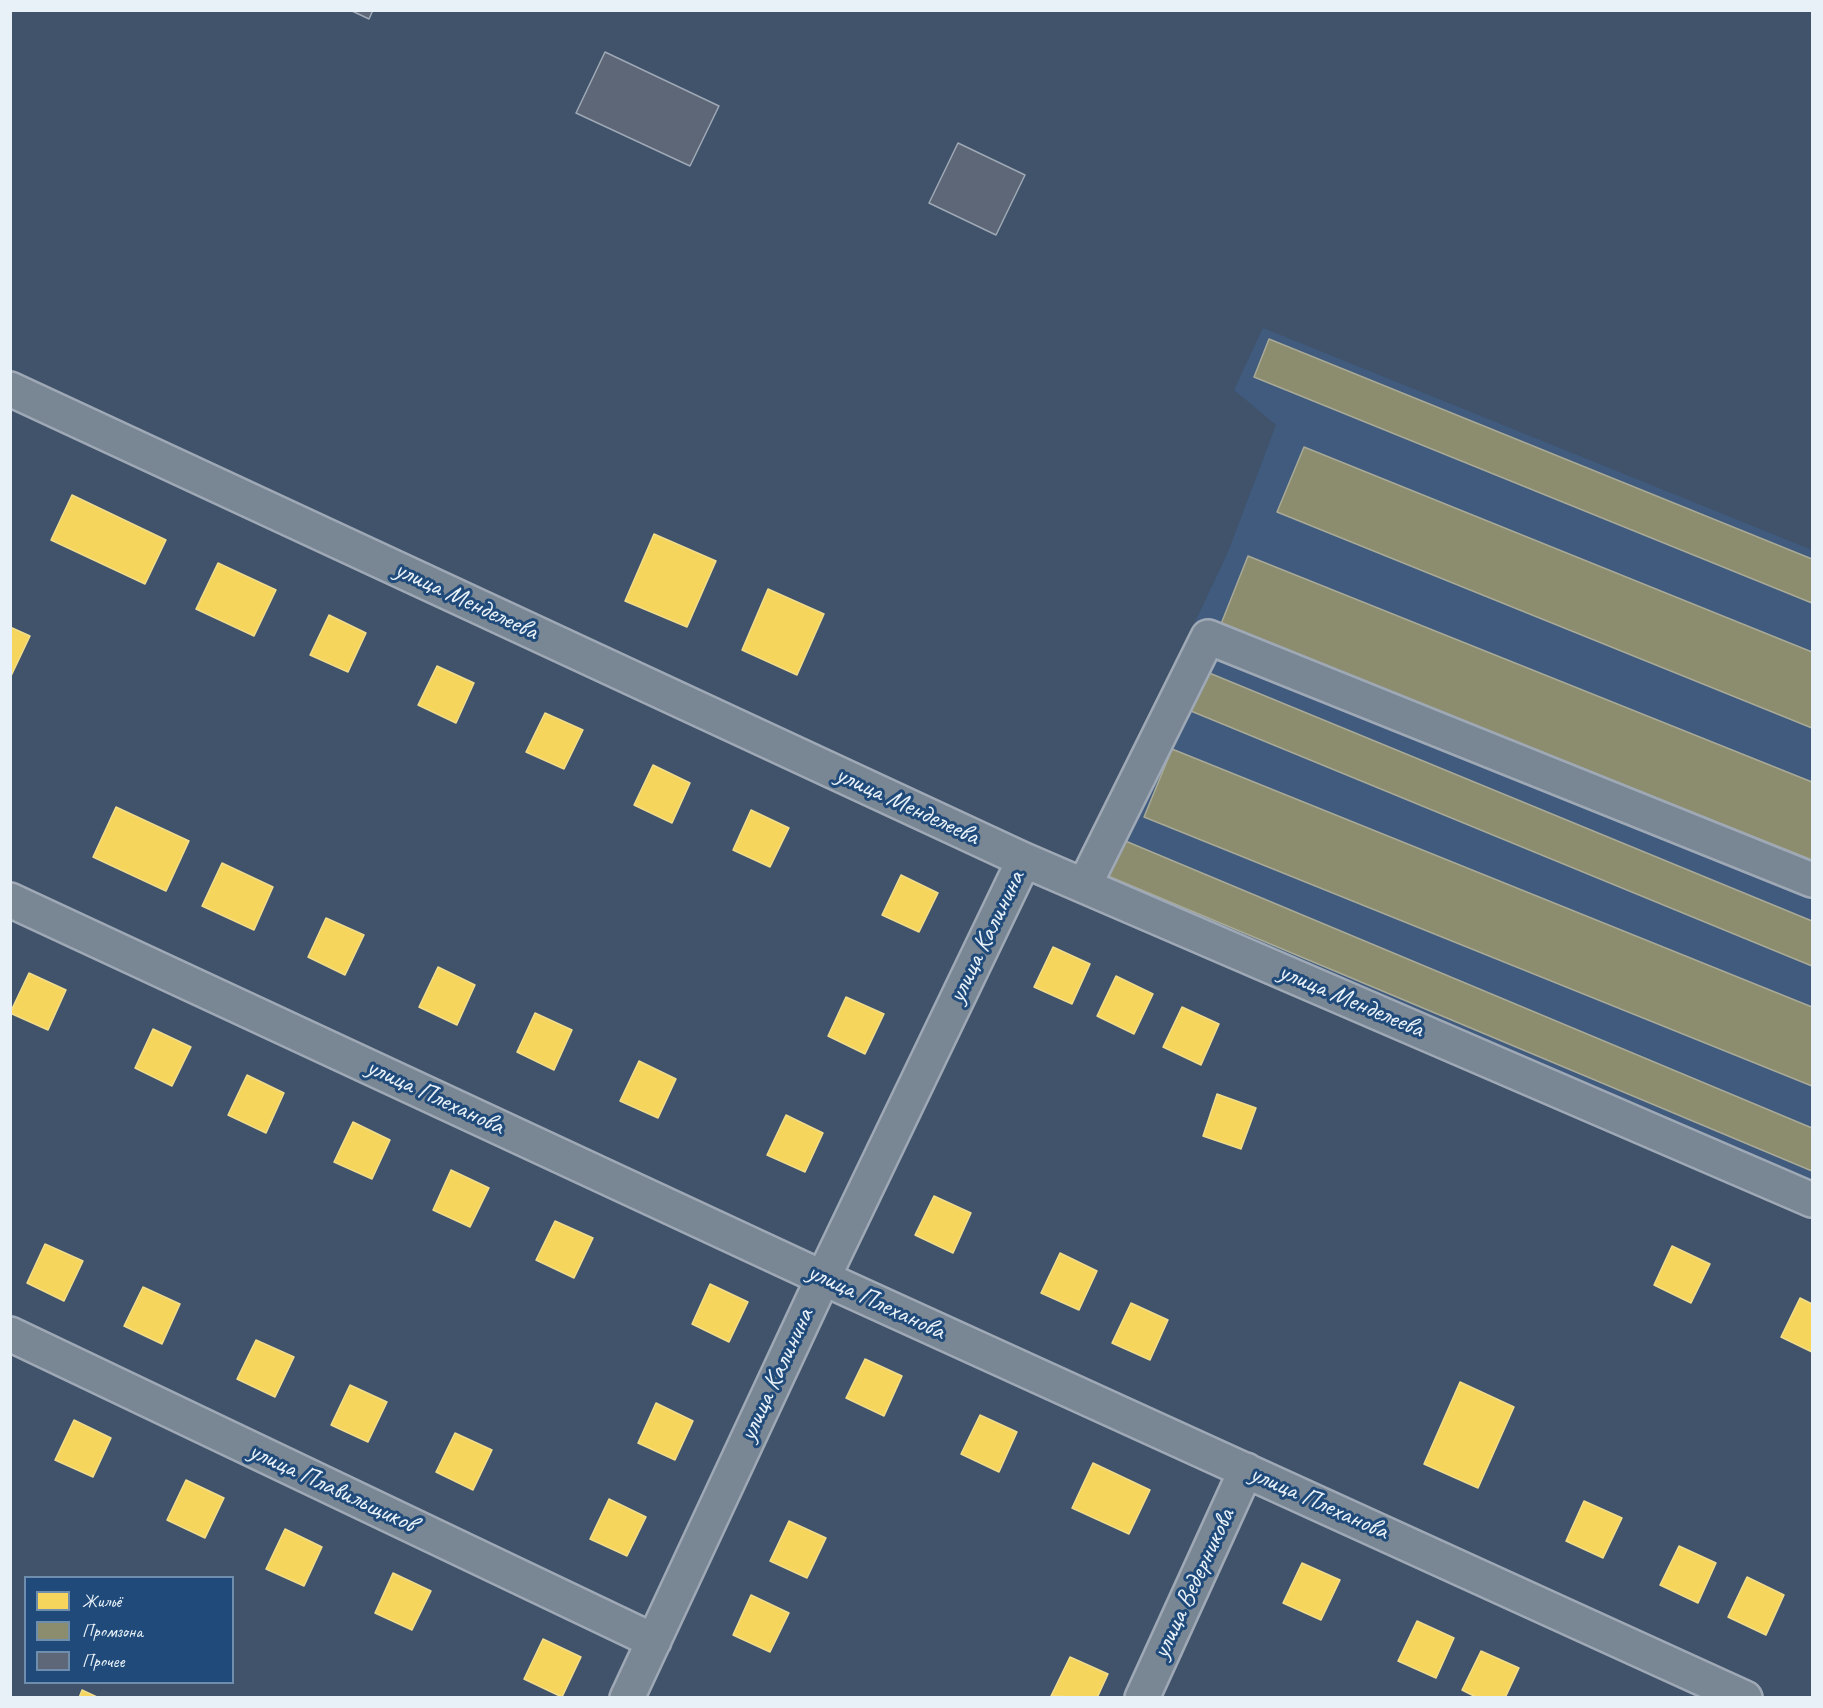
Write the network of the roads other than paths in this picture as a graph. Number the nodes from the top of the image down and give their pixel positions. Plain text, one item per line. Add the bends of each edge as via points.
1 (12, 391) edge
2 (1024, 860) junction
3 (1812, 880) edge
4 (1084, 886) junction
5 (10, 900) edge
6 (1812, 1200) edge
7 (823, 1278) junction
8 (10, 1334) edge
9 (1246, 1470) junction
10 (654, 1641) junction
11 (1735, 1695) edge
12 (627, 1698) edge
13 (1142, 1698) edge

1 - 2 street, улица Менделеева
2 - 4 street, улица Менделеева
2 - 7 street, улица Калинина
3 - 4 street via 1208,637
4 - 6 street, улица Менделеева
5 - 7 street, улица Плеханова
7 - 9 street, улица Плеханова
7 - 10 street, улица Калинина
8 - 10 street, улица Плавильщиков
9 - 11 street, улица Плеханова
9 - 13 street, улица Ведерникова
10 - 12 street, улица Калинина

